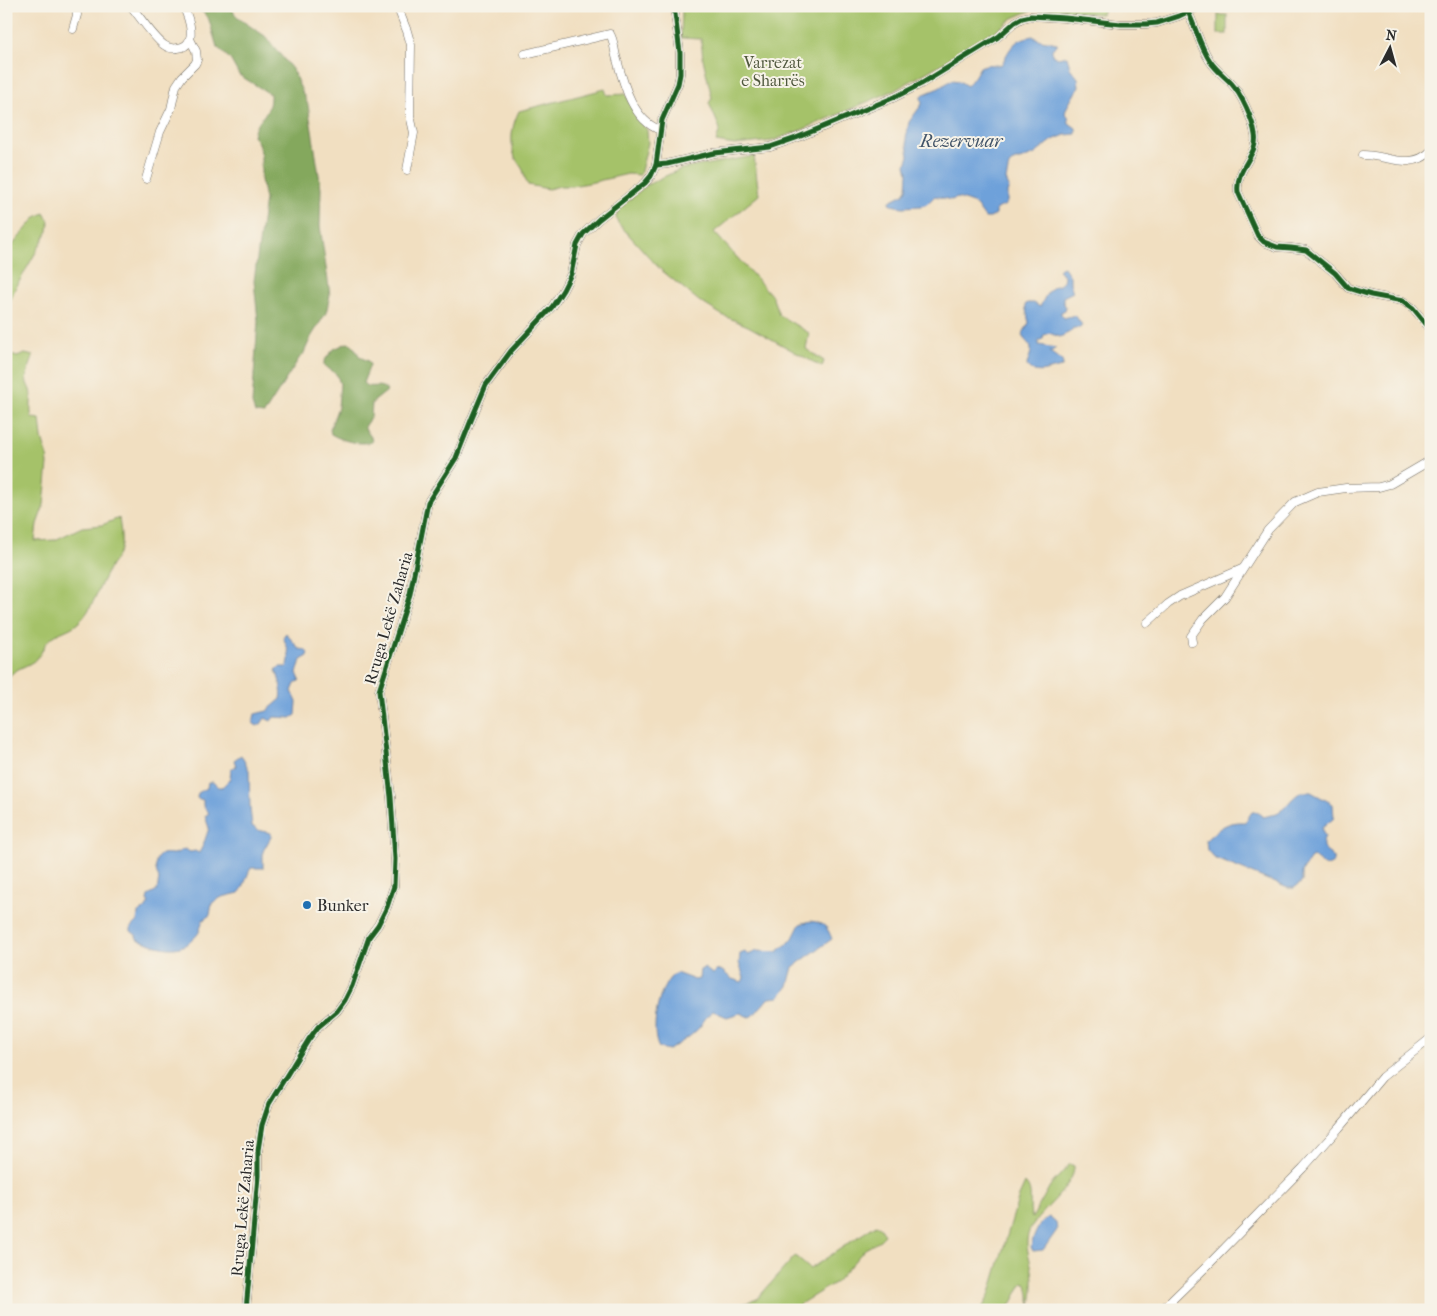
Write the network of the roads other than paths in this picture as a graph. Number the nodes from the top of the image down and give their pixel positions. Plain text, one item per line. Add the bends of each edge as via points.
1 (76, 6) edge
2 (131, 6) edge
3 (183, 6) edge
4 (397, 6) edge
5 (674, 6) edge
6 (1200, 6) edge
7 (1188, 12) junction
8 (73, 29) dead end
9 (190, 38) junction
10 (525, 54) dead end
11 (660, 130) junction
12 (1431, 152) edge
13 (1364, 155) dead end
14 (656, 165) junction
15 (407, 170) dead end
16 (146, 179) dead end
17 (1431, 330) edge
18 (1431, 460) edge
19 (1242, 569) junction
20 (1147, 623) dead end
21 (1192, 642) dead end
22 (1431, 1038) edge
23 (246, 1310) edge
24 (1161, 1310) edge

1 - 8 street
2 - 9 street via 162,44 173,49 181,48
3 - 9 street via 190,22
4 - 15 street via 410,45 410,115 414,133
5 - 11 street, Rruga Lekë Zaharia via 680,74
6 - 7 street
7 - 14 street via 1146,24 1022,18 921,84 796,138 770,147 714,153
7 - 17 street via 1199,42 1211,62 1234,86 1256,135 1238,186 1258,236 1270,246 1306,250 1348,288 1403,301
9 - 16 street via 197,60 176,86
10 - 11 street via 610,34 634,108 647,123
11 - 14 street, Rruga Lekë Zaharia
12 - 13 street via 1403,162
14 - 23 street, Rruga Lekë Zaharia via 645,183 583,234 563,290 486,384 456,458 428,502 410,594 379,691 391,797 394,886 378,925 368,937 345,1000 309,1040 269,1104 258,1150
18 - 19 street via 1390,484 1318,492 1295,502 1268,530
19 - 20 street via 1180,596
19 - 21 street via 1225,597 1191,636
22 - 24 street via 1382,1077 1302,1168

